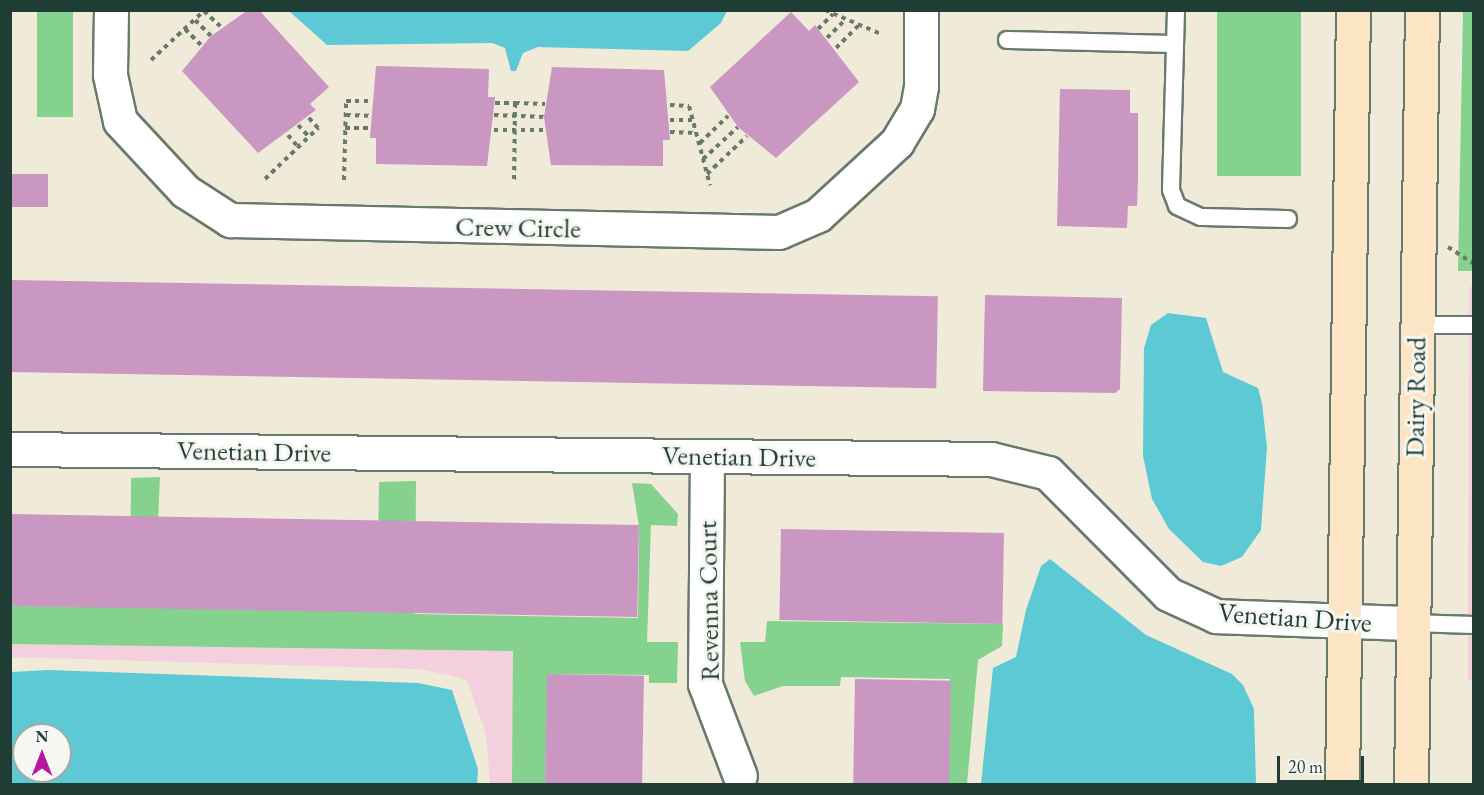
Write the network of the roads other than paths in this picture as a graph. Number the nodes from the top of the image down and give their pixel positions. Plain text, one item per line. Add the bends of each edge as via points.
1 (111, 10) edge
2 (921, 10) edge
3 (1176, 10) edge
4 (1353, 10) edge
5 (1422, 10) edge
6 (1008, 40) dead end
7 (1175, 44) junction
8 (1288, 219) dead end
9 (1416, 325) junction
10 (1473, 325) edge
11 (10, 449) edge
12 (707, 456) junction
13 (1343, 623) junction
14 (1411, 623) junction
15 (1473, 625) edge
16 (740, 776) dead end
17 (1342, 784) edge
18 (1411, 784) edge

1 - 2 street, Crew Circle via 110,75 120,121 185,191 230,220 779,232 818,214 897,142 919,98
3 - 7 lane
4 - 13 street
5 - 9 street, Dairy Road
6 - 7 lane
7 - 8 lane via 1171,190 1177,206 1201,218
9 - 10 lane
9 - 14 street, Dairy Road
11 - 12 street, Venetian Drive
12 - 13 street, Venetian Drive via 991,459 1048,473 1167,594 1216,616
12 - 16 street, Revenna Court via 705,684
13 - 14 street, Venetian Drive
13 - 17 street
14 - 15 lane
14 - 18 street, Dairy Road

